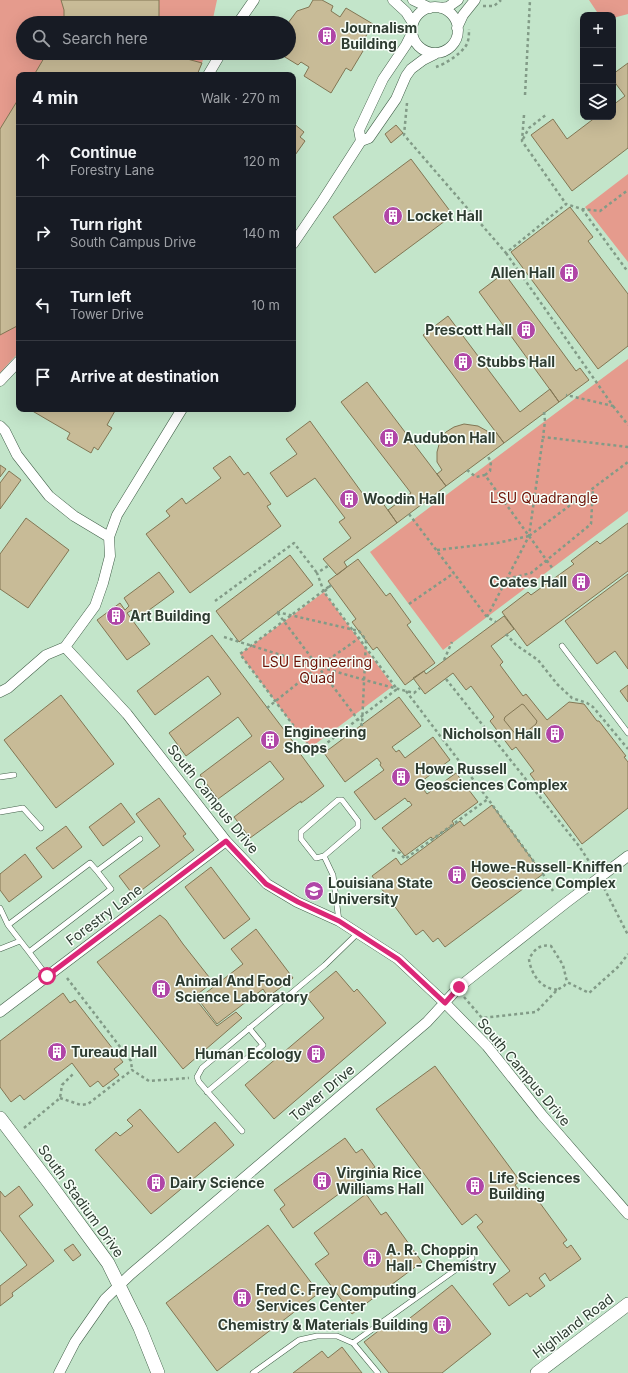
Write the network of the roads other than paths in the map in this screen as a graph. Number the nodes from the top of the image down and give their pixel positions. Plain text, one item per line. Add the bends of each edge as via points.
1 (254, 0) edge
2 (394, 0) edge
3 (413, 0) edge
4 (458, 0) edge
5 (477, 3) edge
6 (430, 8) junction
7 (441, 8) junction
8 (243, 16) edge
9 (412, 28) junction
10 (457, 28) junction
11 (435, 54) junction
12 (217, 60) edge
13 (210, 72) edge
14 (361, 141) junction
15 (296, 240) edge
16 (16, 364) edge
17 (0, 381) edge
18 (180, 412) edge
19 (0, 426) edge
20 (109, 537) junction
21 (562, 646) dead end
22 (65, 647) junction
23 (0, 692) edge
24 (628, 733) edge
25 (14, 775) dead end
26 (0, 777) edge
27 (0, 812) edge
28 (41, 828) dead end
29 (140, 839) dead end
30 (226, 841) junction
31 (324, 856) junction
32 (628, 856) edge
33 (98, 872) junction
34 (0, 908) edge
35 (339, 921) junction
36 (8, 925) junction
37 (358, 933) junction
38 (20, 941) junction
39 (0, 949) edge
40 (29, 952) junction
41 (47, 976) junction
42 (445, 1003) junction
43 (0, 1012) edge
44 (249, 1028) junction
45 (207, 1092) junction
46 (0, 1118) edge
47 (242, 1131) dead end
48 (628, 1214) edge
49 (472, 1258) dead end
50 (119, 1286) junction
51 (628, 1304) edge
52 (353, 1343) junction
53 (59, 1373) edge
54 (158, 1373) edge
55 (253, 1373) edge
56 (378, 1373) edge
57 (537, 1373) edge

1 - 8 street
2 - 9 street via 406,12
3 - 6 street
4 - 7 street via 448,7
5 - 10 street via 463,15
6 - 7 street
6 - 9 street via 420,13
7 - 10 street via 456,21
9 - 11 street via 418,46 425,52
9 - 14 street via 406,45 383,79 359,130
10 - 11 street via 457,36 452,46
11 - 14 street via 411,69 396,99 369,138
12 - 13 street
14 - 15 street
16 - 17 street
18 - 20 street via 117,515
19 - 20 street via 17,455 49,496 74,516
20 - 22 street via 110,556 95,606
21 - 24 lane
22 - 23 street via 46,655
22 - 30 street, South Campus Drive via 127,714
25 - 26 lane
27 - 28 lane via 23,808
29 - 33 lane
30 - 35 street, South Campus Drive via 266,884
30 - 41 street, Forestry Lane
31 - 31 lane via 358,827 358,821 342,800 338,800 301,832 301,839 316,858
31 - 35 lane via 333,875
32 - 42 street, Tower Drive via 459,987
33 - 36 lane via 90,863
33 - 40 lane via 111,889
34 - 36 lane
35 - 37 street, South Campus Drive
36 - 38 lane
37 - 42 street, South Campus Drive via 398,959
37 - 44 lane via 325,965
38 - 39 lane
38 - 40 lane
40 - 41 lane
41 - 43 street, Forestry Lane
42 - 48 street, South Campus Drive via 487,1046 542,1115
42 - 50 street, Tower Drive via 427,1022
44 - 45 lane via 202,1068 197,1077
44 - 45 lane via 263,1045
45 - 47 lane
46 - 50 street, South Stadium Drive via 108,1263
49 - 52 lane
50 - 53 street, Tower Drive via 105,1299 86,1325
50 - 54 street, South Stadium Drive
51 - 57 street, Highland Road
52 - 55 lane via 337,1336 317,1336 299,1340
52 - 56 lane

